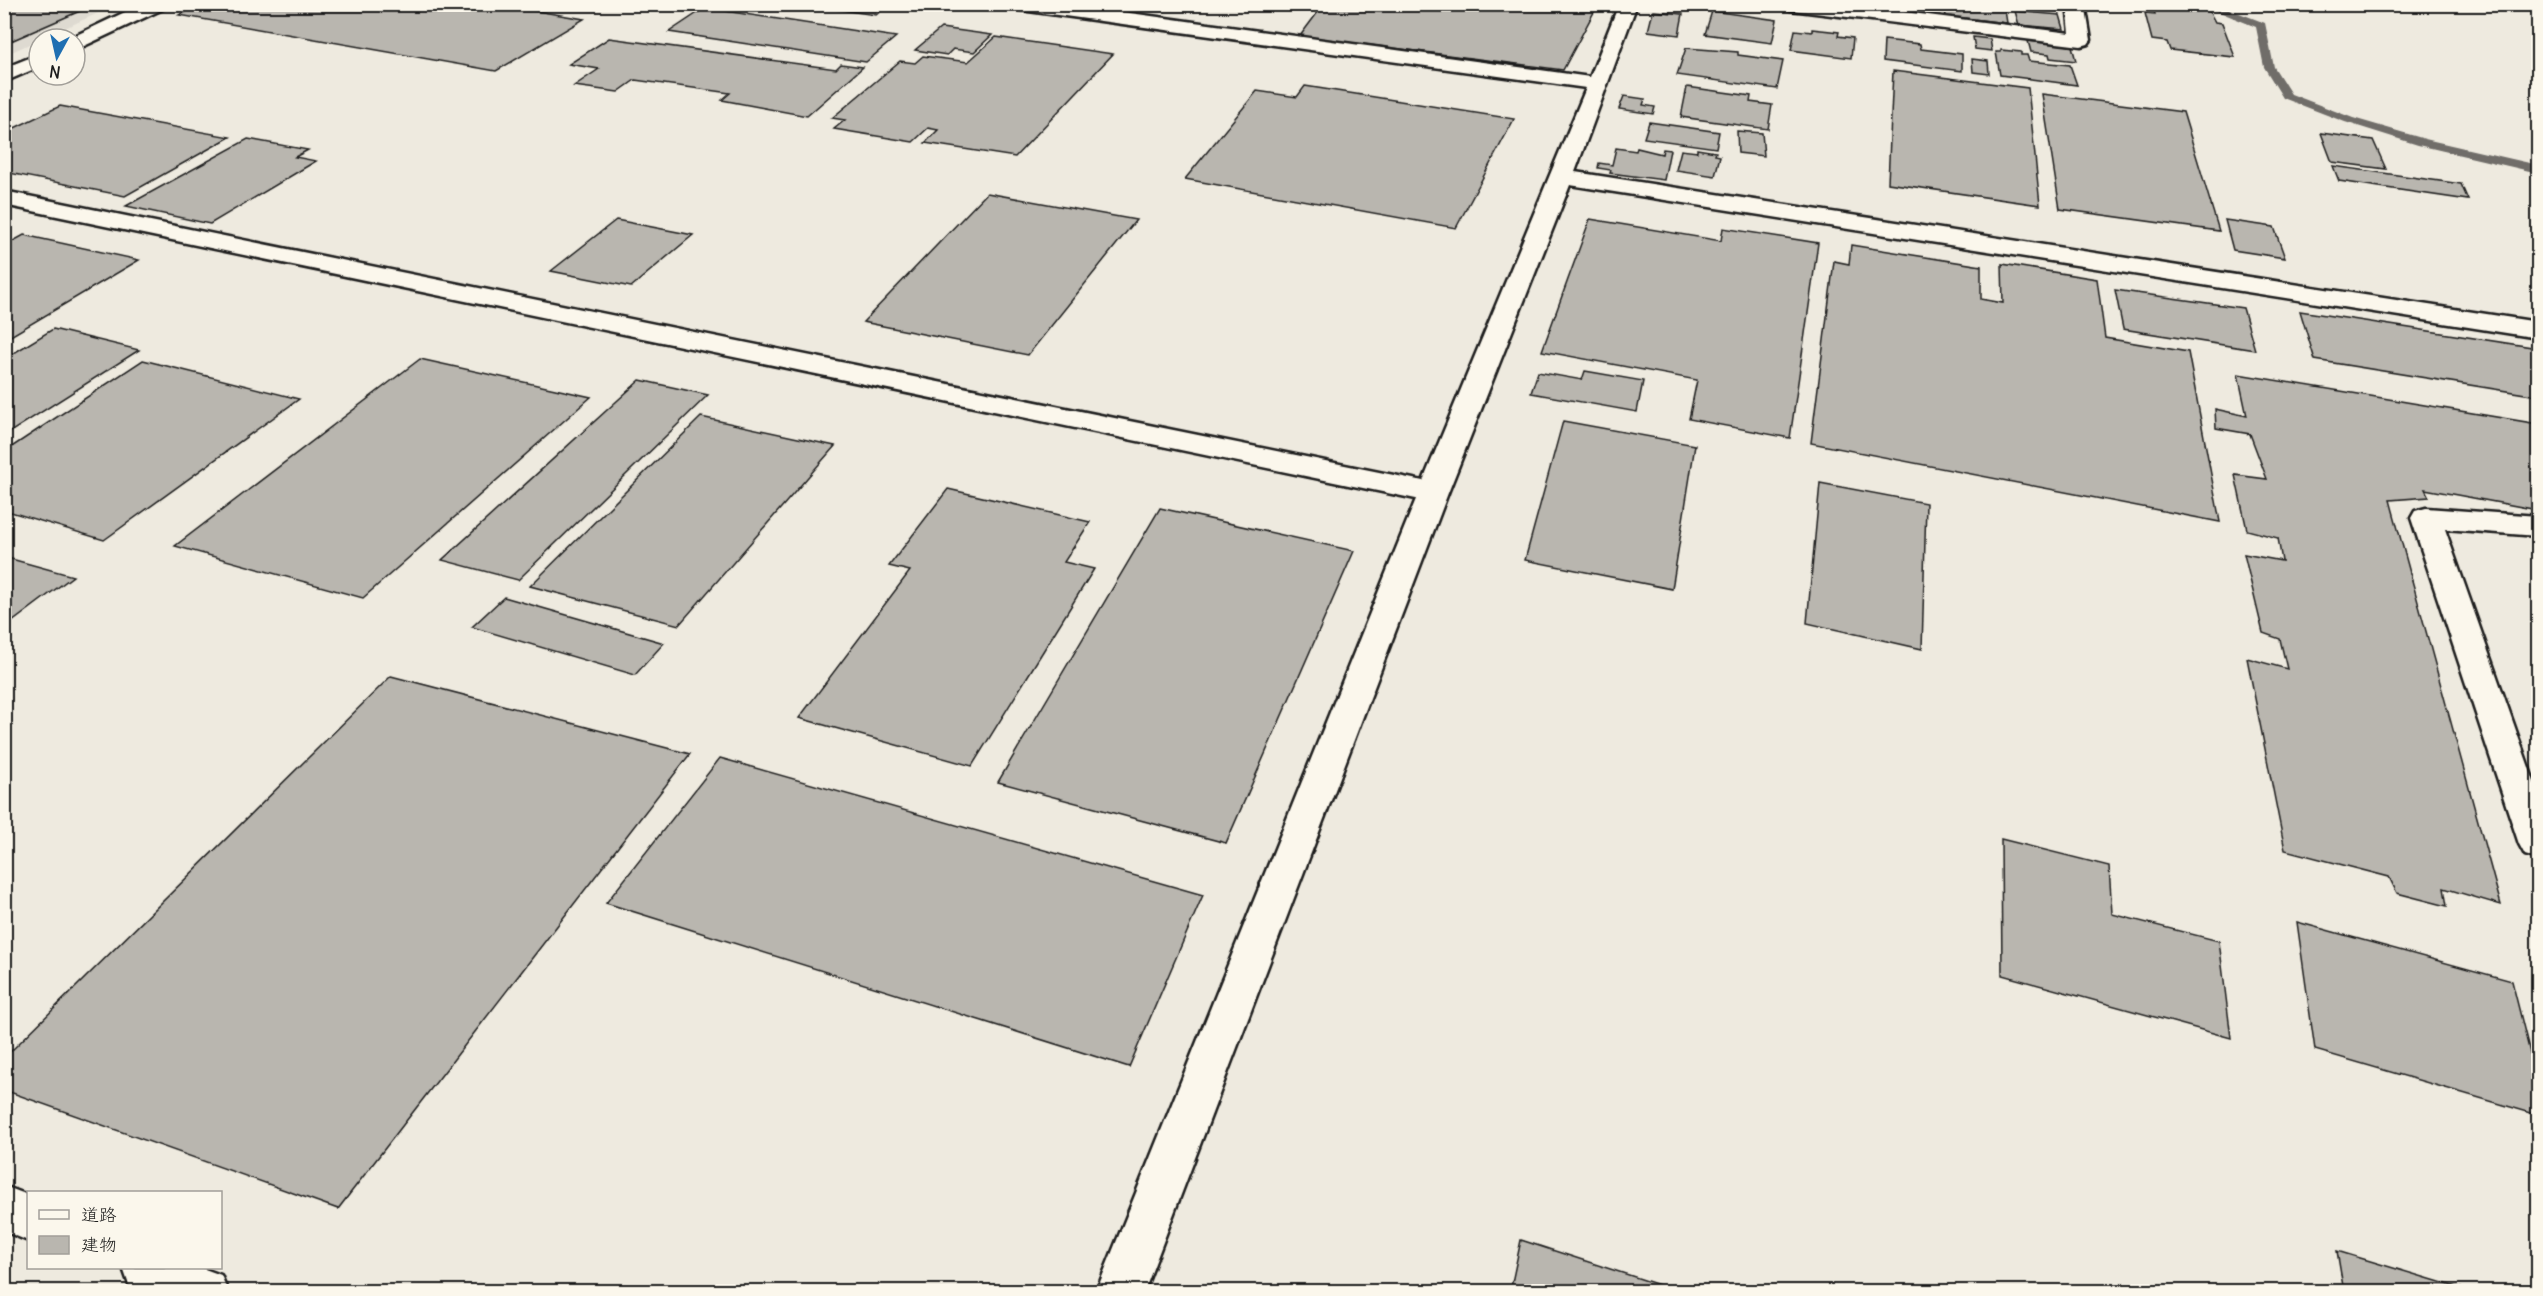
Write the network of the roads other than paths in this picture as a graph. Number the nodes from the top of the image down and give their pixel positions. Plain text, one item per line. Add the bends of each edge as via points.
1 (158, 4) edge
2 (1021, 4) edge
3 (1628, 4) edge
4 (1791, 4) edge
5 (2076, 4) edge
6 (87, 37) edge
7 (27, 65) edge
8 (4, 76) edge
9 (1597, 84) junction
10 (1562, 177) junction
11 (4, 198) edge
12 (2538, 330) edge
13 (1432, 494) junction
14 (2538, 526) edge
15 (2538, 844) edge
16 (4, 1208) edge
17 (27, 1218) edge
18 (148, 1269) edge
19 (204, 1292) edge
20 (1120, 1292) edge

1 - 6 street
2 - 9 street
3 - 9 street
4 - 5 street via 2081,40
7 - 8 street
9 - 10 street
10 - 12 street
10 - 13 street
11 - 13 street
13 - 20 street
14 - 15 street via 2426,518
16 - 17 street
18 - 19 street

